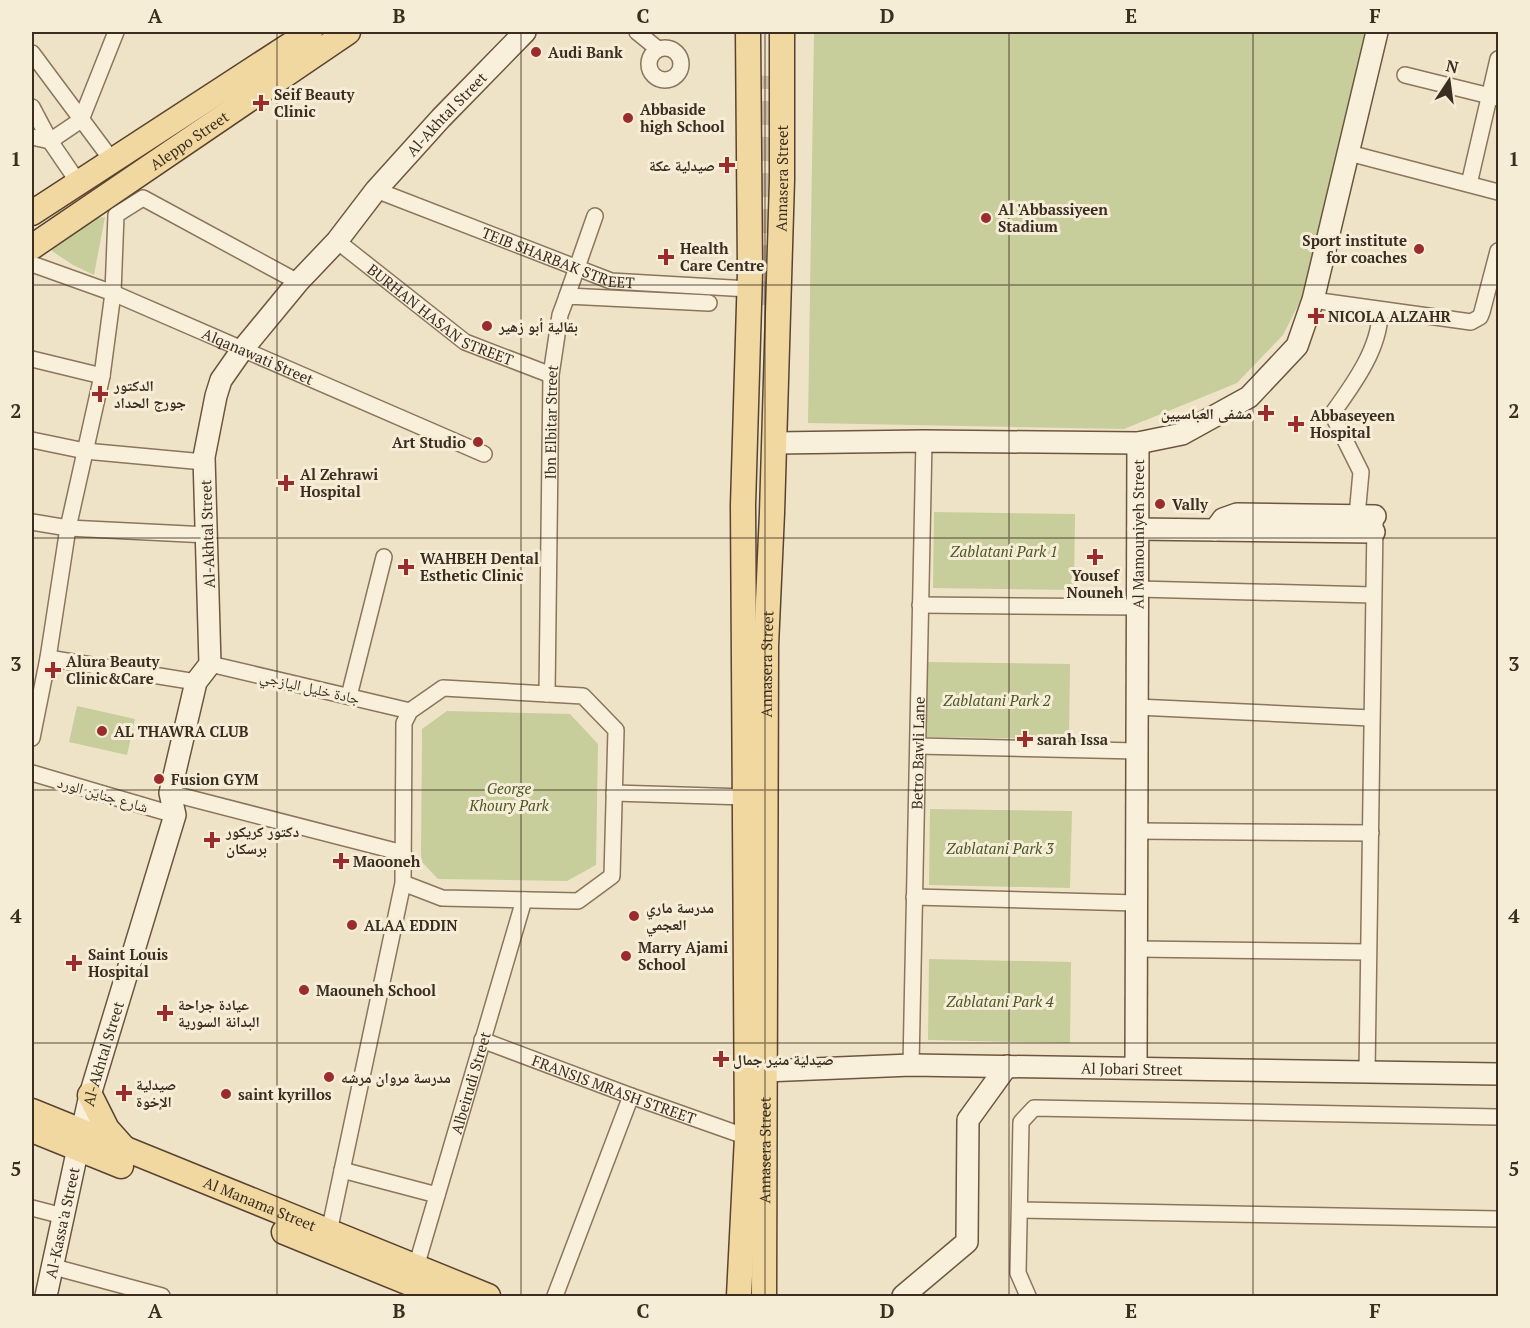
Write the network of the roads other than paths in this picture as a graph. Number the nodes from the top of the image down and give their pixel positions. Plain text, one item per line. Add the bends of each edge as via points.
1 (116, 32) edge
2 (310, 32) edge
3 (348, 32) edge
4 (525, 32) edge
5 (637, 32) edge
6 (748, 32) edge
7 (760, 32) edge
8 (782, 32) edge
9 (1377, 32) edge
10 (658, 49) dead end
11 (32, 53) edge
12 (1498, 59) edge
13 (1406, 75) dead end
14 (1494, 97) edge
15 (32, 107) edge
16 (81, 120) junction
17 (32, 136) edge
18 (50, 141) junction
19 (1349, 153) junction
20 (111, 159) junction
21 (78, 182) junction
22 (1469, 184) junction
23 (376, 190) junction
24 (1498, 192) edge
25 (32, 213) edge
26 (595, 216) dead end
27 (337, 241) junction
28 (32, 247) edge
29 (1498, 252) edge
30 (32, 264) edge
31 (577, 267) junction
32 (298, 282) junction
33 (753, 289) junction
34 (113, 292) junction
35 (567, 296) junction
36 (1313, 300) junction
37 (709, 303) dead end
38 (1380, 310) junction
39 (242, 350) junction
40 (32, 359) edge
41 (551, 375) junction
42 (102, 376) junction
43 (32, 440) edge
44 (924, 441) junction
45 (775, 443) dead end
46 (1138, 443) junction
47 (85, 451) junction
48 (484, 454) dead end
49 (204, 462) junction
50 (1369, 521) junction
51 (32, 522) edge
52 (68, 528) junction
53 (1138, 529) junction
54 (207, 535) junction
55 (384, 557) dead end
56 (1373, 595) junction
57 (1138, 598) junction
58 (920, 605) junction
59 (766, 646) junction
60 (48, 658) junction
61 (210, 664) junction
62 (196, 682) junction
63 (547, 694) junction
64 (349, 696) junction
65 (1137, 707) junction
66 (410, 711) junction
67 (1371, 718) junction
68 (32, 738) edge
69 (918, 746) junction
70 (1137, 751) junction
71 (32, 773) edge
72 (170, 793) junction
73 (614, 793) junction
74 (746, 797) junction
75 (175, 814) junction
76 (1137, 831) junction
77 (1371, 833) junction
78 (403, 854) junction
79 (403, 883) junction
80 (914, 897) junction
81 (524, 900) junction
82 (1137, 903) junction
83 (1137, 949) junction
84 (1368, 952) junction
85 (482, 1040) junction
86 (911, 1065) junction
87 (1007, 1066) junction
88 (1136, 1068) junction
89 (764, 1071) junction
90 (1367, 1072) junction
91 (1498, 1074) edge
92 (90, 1095) junction
93 (632, 1096) junction
94 (32, 1111) edge
95 (1498, 1117) edge
96 (32, 1130) edge
97 (747, 1137) junction
98 (80, 1140) junction
99 (130, 1152) junction
100 (342, 1170) junction
101 (437, 1195) junction
102 (32, 1208) edge
103 (1020, 1210) junction
104 (63, 1216) junction
105 (1498, 1219) edge
106 (329, 1232) junction
107 (54, 1267) junction
108 (416, 1267) junction
109 (46, 1296) edge
110 (162, 1296) edge
111 (441, 1296) edge
112 (488, 1296) edge
113 (555, 1296) edge
114 (739, 1296) edge
115 (764, 1296) edge
116 (903, 1296) edge
117 (1028, 1296) edge

1 - 16 street
2 - 20 main road, Aleppo Street
3 - 28 main road, Aleppo Street
4 - 23 main road, Al-Akhtal Street
5 - 10 street
6 - 33 main road, Annasera Street
7 - 33 main road
8 - 59 main road, Annasera Street via 781,202
9 - 19 main road, Al Mamouniyeh Street
11 - 16 street
12 - 14 street
13 - 14 street
14 - 22 street
15 - 18 street
16 - 18 street
16 - 20 street
17 - 18 street
18 - 21 street
19 - 22 street
19 - 36 main road, Al Mamouniyeh Street
20 - 21 main road, Aleppo Street
21 - 25 main road, Aleppo Street
22 - 24 street
23 - 27 main road, Al-Akhtal Street
23 - 31 street, TEIB SHARBAK STREET
26 - 31 street, Ibn Elbitar Street
27 - 32 main road, Al-Akhtal Street
27 - 41 street, BURHAN HASAN STREET via 465,342
29 - 38 street via 1482,312 1476,320 1466,322
30 - 34 street, Alqanawati Street
31 - 33 street, TEIB SHARBAK STREET via 611,281
31 - 35 street, Ibn Elbitar Street
32 - 34 street via 143,198 116,215
32 - 39 main road, Al-Akhtal Street
33 - 59 main road via 759,543
33 - 74 main road, Annasera Street via 742,505
34 - 39 street, Alqanawati Street
34 - 42 street
35 - 37 street
35 - 41 street, Ibn Elbitar Street
36 - 38 street
36 - 46 main road, Al Mamouniyeh Street via 1297,346 1249,397 1182,434
38 - 50 street via 1380,324 1370,350 1332,414 1361,472
39 - 48 street, Alqanawati Street
39 - 49 main road, Al-Akhtal Street via 221,380
40 - 42 street
41 - 63 street, Ibn Elbitar Street
42 - 47 street
43 - 47 street
44 - 45 main road
44 - 46 main road
44 - 58 street, Betro Bawli Lane
46 - 53 main road, Al Mamouniyeh Street
47 - 49 street
47 - 52 street
49 - 54 main road, Al-Akhtal Street
50 - 53 main road via 1215,530
50 - 56 street
51 - 52 street
52 - 54 street
52 - 60 street
53 - 57 main road, Al Mamouniyeh Street
54 - 61 main road, Al-Akhtal Street
55 - 64 street
56 - 57 street
56 - 67 street
57 - 58 street
57 - 65 main road, Al Mamouniyeh Street
58 - 69 street, Betro Bawli Lane
59 - 89 main road, Annasera Street
60 - 62 street
60 - 68 street
61 - 62 main road
61 - 64 street, جادة خليل اليازجي
62 - 72 main road
63 - 66 street via 442,688
63 - 73 street via 583,696 616,730
64 - 66 street, جادة خليل اليازجي
65 - 67 street
65 - 70 main road, Al Mamouniyeh Street
66 - 78 street via 404,723
67 - 77 street
69 - 70 street
69 - 80 street, Betro Bawli Lane
70 - 76 main road, Al Mamouniyeh Street
71 - 75 street, شارع جناين الورد
72 - 75 main road
72 - 78 street
73 - 74 street
73 - 81 street via 612,876 578,901
74 - 97 main road, Annasera Street
75 - 92 main road, Al-Akhtal Street
76 - 77 street
76 - 82 main road, Al Mamouniyeh Street
77 - 84 street
78 - 79 street
79 - 81 street via 442,898
79 - 100 street
80 - 82 street
80 - 86 street, Betro Bawli Lane
81 - 85 street, Albeirudi Street
82 - 83 main road, Al Mamouniyeh Street
83 - 84 street
83 - 88 main road, Al Mamouniyeh Street
84 - 90 street
85 - 93 street, FRANSIS MRASH STREET
85 - 101 street, Albeirudi Street
86 - 87 main road, Al Jobari Street
86 - 89 main road, Al Jobari Street
87 - 88 main road, Al Jobari Street
87 - 116 main road via 968,1120 967,1242
88 - 90 main road, Al Jobari Street
89 - 115 main road, Annasera Street
90 - 91 main road, Al Jobari Street
92 - 98 main road, Al-Akhtal Street
92 - 99 main road via 107,1129
93 - 97 street, FRANSIS MRASH STREET
93 - 113 street
94 - 98 main road, Al Manama Street
95 - 103 street via 1034,1108 1022,1122
96 - 98 main road, Al Manama Street
97 - 114 main road, Annasera Street
98 - 99 main road, Al Manama Street
98 - 104 main road, Al-Kassa'a Street
98 - 111 main road, Al Manama Street
99 - 106 main road, Al Manama Street
100 - 101 street
100 - 106 street
101 - 108 street, Albeirudi Street
102 - 104 street
103 - 105 street
103 - 117 street via 1018,1273
104 - 107 main road, Al-Kassa'a Street
106 - 108 main road, Al Manama Street
107 - 109 main road, Al-Kassa'a Street
107 - 110 street
108 - 112 main road, Al Manama Street

